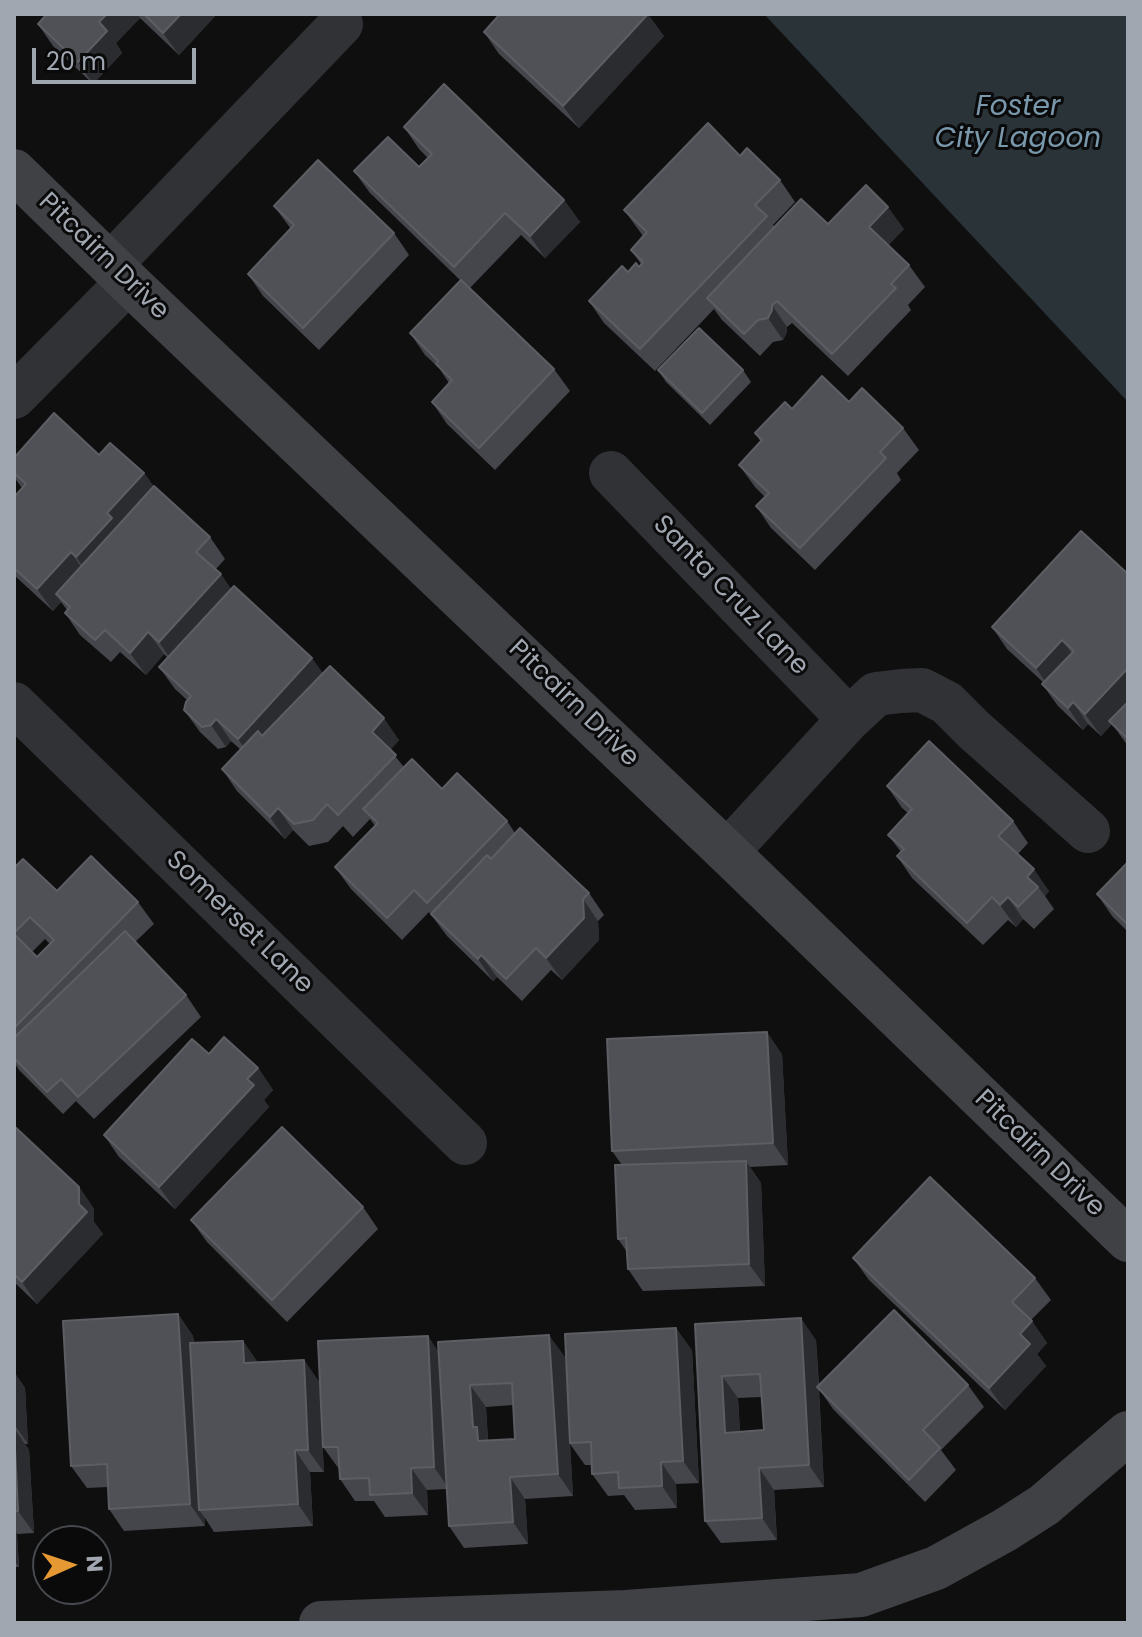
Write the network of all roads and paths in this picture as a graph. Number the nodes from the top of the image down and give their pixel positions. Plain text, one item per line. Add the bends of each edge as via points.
1 (341, 24) dead end
2 (14, 171) edge
3 (119, 273) junction
4 (14, 397) edge
5 (611, 473) dead end
6 (14, 704) edge
7 (849, 719) junction
8 (1088, 831) dead end
9 (727, 852) junction
10 (465, 1143) dead end
11 (1128, 1240) edge
12 (1128, 1433) edge
13 (681, 1616) edge
14 (627, 1618) edge
15 (321, 1623) edge

1 - 3 street
2 - 3 street, Pitcairn Drive
3 - 4 street
3 - 9 street, Pitcairn Drive
5 - 7 street, Santa Cruz Lane
6 - 10 street, Somerset Lane
7 - 8 street via 876,694 922,690 947,703
7 - 9 street
9 - 11 street, Pitcairn Drive
12 - 13 street via 1044,1505 936,1568 861,1595
13 - 14 street
14 - 15 street

